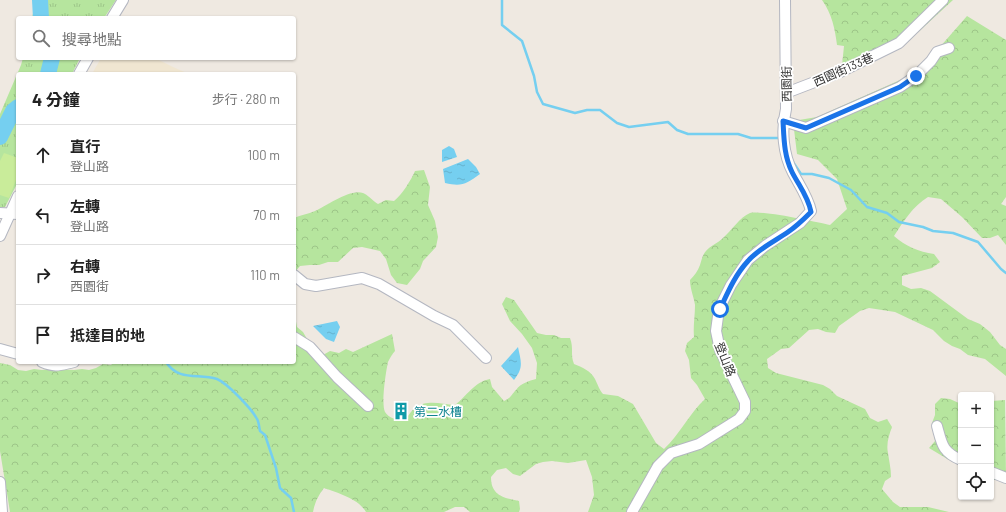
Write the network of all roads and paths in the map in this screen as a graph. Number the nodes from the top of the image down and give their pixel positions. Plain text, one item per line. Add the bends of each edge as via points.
1 (123, 0) edge
2 (785, 0) edge
3 (943, 0) edge
4 (113, 16) edge
5 (949, 48) dead end
6 (87, 60) edge
7 (80, 72) edge
8 (786, 93) junction
9 (783, 121) junction
10 (16, 200) edge
11 (9, 213) edge
12 (0, 236) edge
13 (296, 277) edge
14 (296, 338) edge
15 (0, 349) edge
16 (16, 353) edge
17 (486, 358) dead end
18 (48, 364) edge
19 (68, 364) edge
20 (368, 406) dead end
21 (937, 426) dead end
22 (958, 458) edge
23 (994, 473) edge
24 (1006, 478) edge
25 (0, 482) edge
26 (2, 512) edge
27 (632, 512) edge

1 - 4 street
2 - 8 street, 西園街
3 - 8 street, 西園街133巷 via 898,43 838,73
5 - 9 street via 937,52 916,76 900,87 806,128
6 - 7 street
8 - 9 street, 西園街
9 - 27 street, 登山路 via 784,151 809,201 811,212 790,231 748,260 731,285 720,309 716,331 720,350 745,402 745,411 739,419 698,444 671,453 658,466
10 - 11 street
11 - 12 street
13 - 17 street via 305,284 316,286 362,278 379,284 453,325
14 - 20 street via 310,347
15 - 16 street
18 - 19 street
21 - 22 street via 942,444 948,453
23 - 24 street
25 - 26 street

